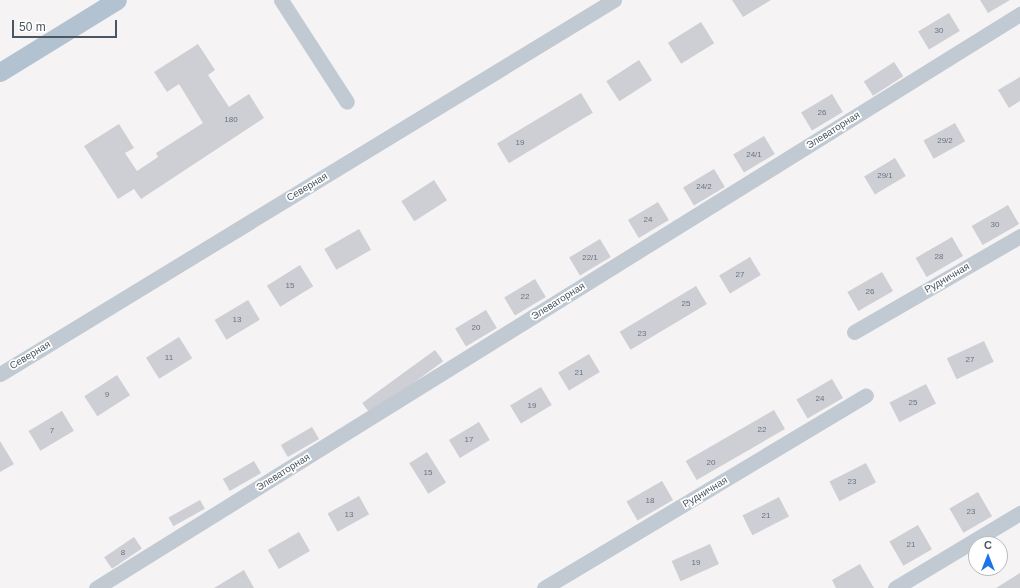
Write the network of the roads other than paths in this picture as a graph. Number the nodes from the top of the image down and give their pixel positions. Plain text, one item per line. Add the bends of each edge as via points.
1 (117, 0) edge
2 (282, 0) edge
3 (614, 0) edge
4 (1020, 14) edge
5 (2, 66) edge
6 (347, 102) dead end
7 (1020, 236) edge
8 (854, 332) dead end
9 (0, 374) edge
10 (866, 395) dead end
11 (1020, 513) edge
12 (96, 588) edge
13 (544, 588) edge
14 (895, 588) edge

1 - 5 main road
2 - 6 street
3 - 9 street, Северная
4 - 12 street, Элеваторная
7 - 8 street, Рудничная
10 - 13 street, Рудничная
11 - 14 street

